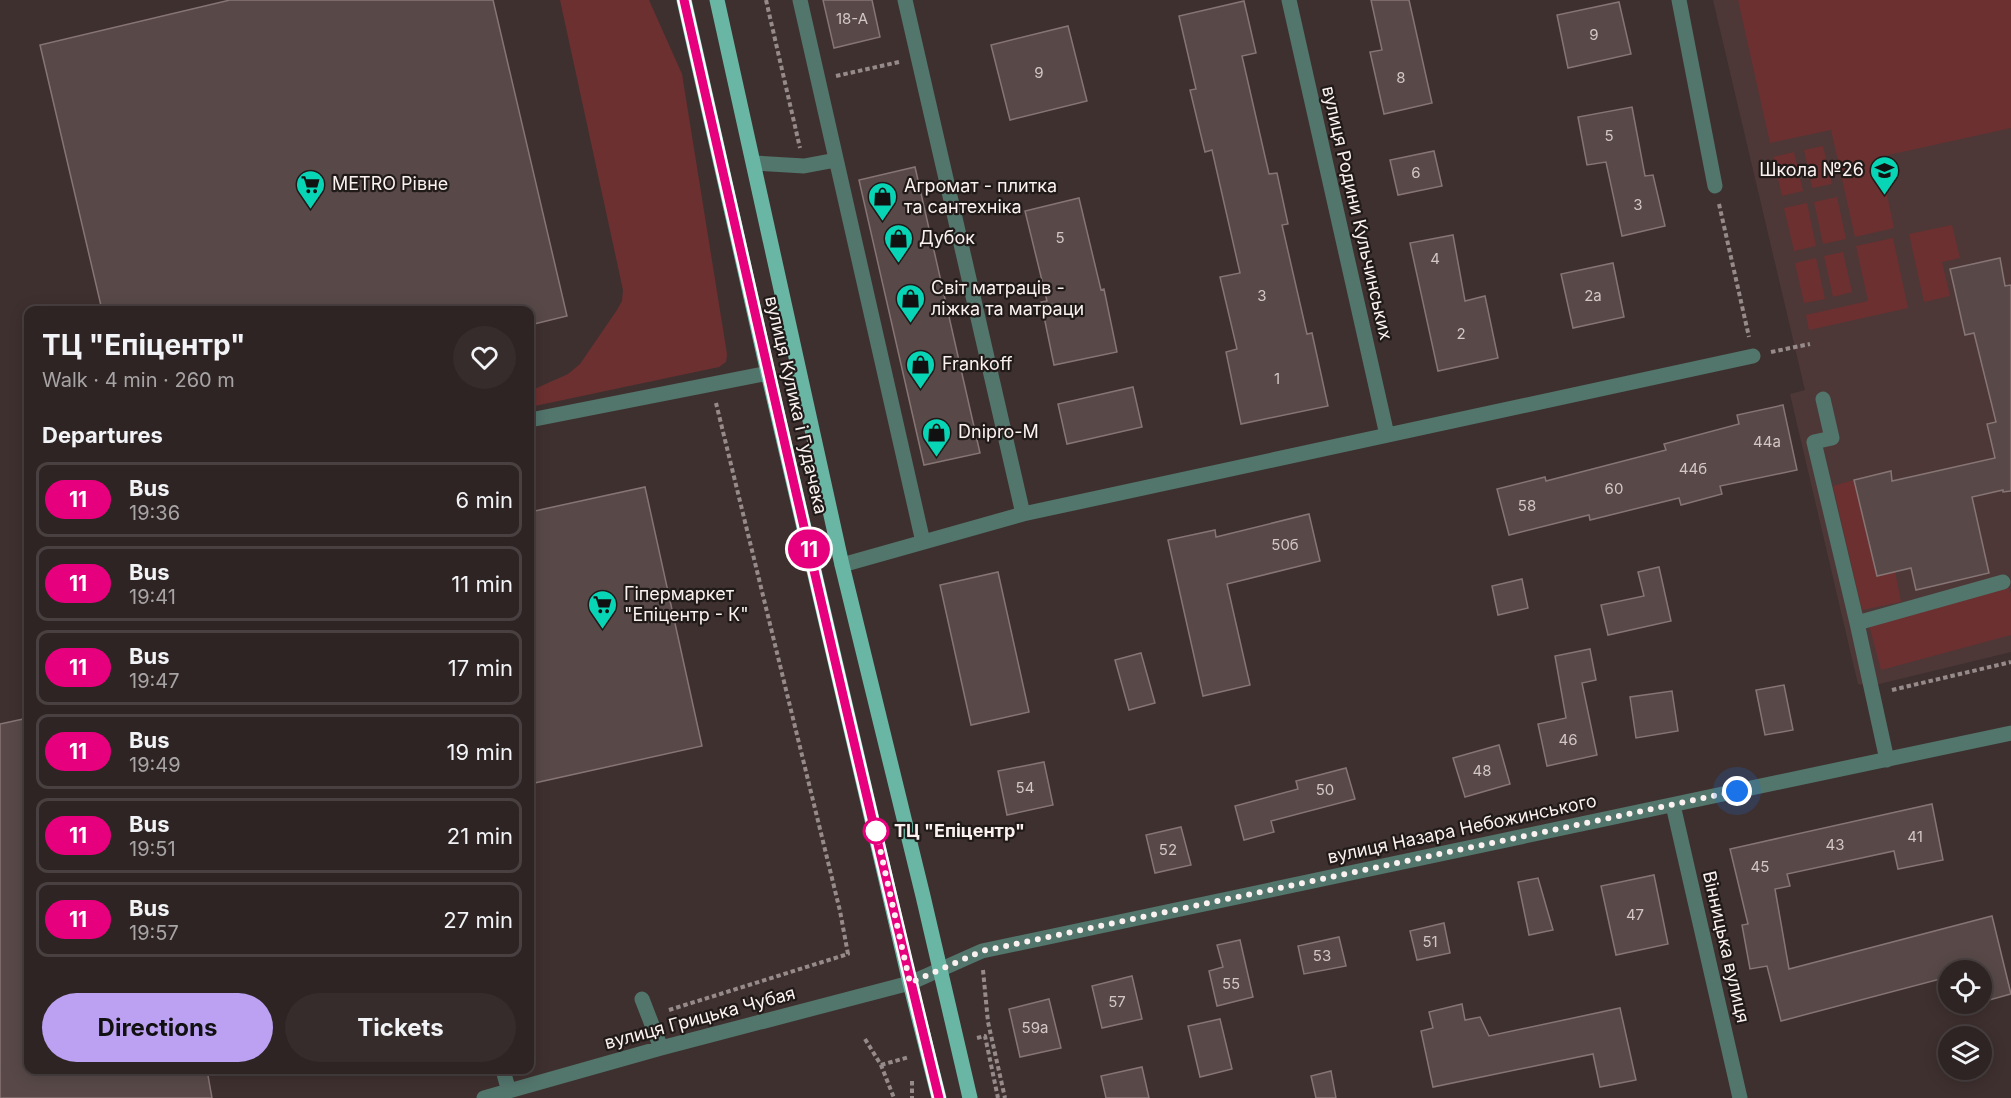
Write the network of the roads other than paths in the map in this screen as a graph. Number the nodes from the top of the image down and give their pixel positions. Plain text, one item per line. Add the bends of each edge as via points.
1 (684, 0) edge
2 (717, 0) edge
3 (800, 0) edge
4 (905, 0) edge
5 (1289, 0) edge
6 (1680, 0) edge
7 (836, 160) junction
8 (754, 163) junction
9 (1715, 186) road end
10 (1753, 356) road end
11 (768, 373) junction
12 (1823, 399) dead end
13 (534, 419) edge
14 (1388, 435) junction
15 (1023, 514) junction
16 (923, 542) junction
17 (842, 565) junction
18 (2003, 582) dead end
19 (1857, 623) junction
20 (2011, 734) edge
21 (1887, 760) junction
22 (1673, 805) junction
23 (932, 973) junction
24 (910, 983) junction
25 (642, 999) dead end
26 (662, 1048) junction
27 (504, 1074) edge
28 (509, 1092) junction
29 (484, 1098) edge
30 (939, 1098) edge
31 (970, 1098) edge
32 (1740, 1098) edge

1 - 11 main road, вулиця Кулика і Гудачека
2 - 8 main road, вулиця Кулика і Гудачека
3 - 7 street
4 - 15 street
5 - 14 street, вулиця Родини Кульчинських
6 - 9 street
7 - 8 street via 804,166
7 - 16 street
8 - 17 main road, вулиця Кулика і Гудачека
10 - 14 street
11 - 13 street
11 - 24 main road, вулиця Кулика і Гудачека
12 - 19 street via 1832,438 1814,442
14 - 15 street
15 - 16 street
16 - 17 street
17 - 23 main road, вулиця Кулика і Гудачека via 923,896
18 - 19 street
19 - 21 street
20 - 21 street, вулиця Назара Небожинського
21 - 22 street, вулиця Назара Небожинського
22 - 23 street, вулиця Назара Небожинського via 982,951
22 - 32 street, Вінницька вулиця
23 - 24 street, вулиця Грицька Чубая
23 - 31 main road, вулиця Кулика і Гудачека
24 - 26 street, вулиця Грицька Чубая
24 - 30 main road, вулиця Кулика і Гудачека
25 - 26 street
26 - 28 street, вулиця Грицька Чубая
27 - 28 street
28 - 29 street, вулиця Грицька Чубая

